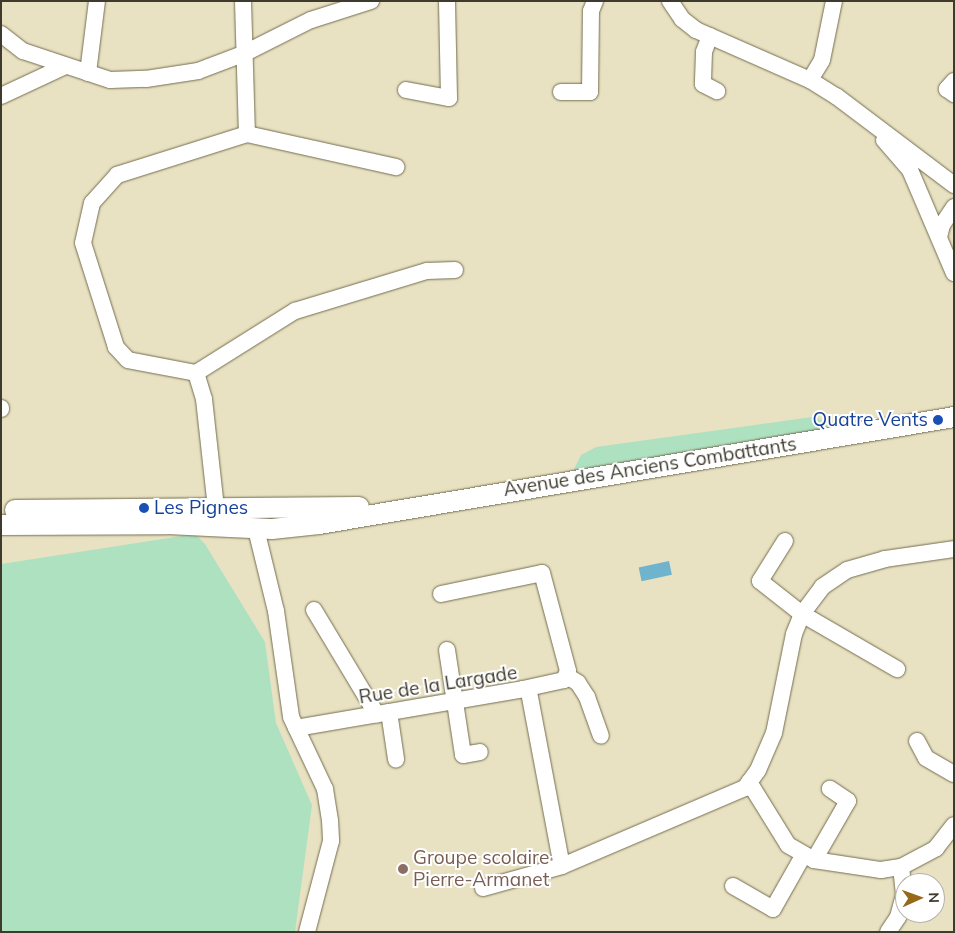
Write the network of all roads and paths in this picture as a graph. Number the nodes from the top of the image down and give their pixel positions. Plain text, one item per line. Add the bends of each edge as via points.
1 (97, 1) edge
2 (242, 1) edge
3 (371, 1) edge
4 (447, 1) edge
5 (596, 1) edge
6 (670, 1) edge
7 (834, 1) edge
8 (1, 34) edge
9 (710, 36) junction
10 (244, 54) junction
11 (65, 66) junction
12 (88, 73) junction
13 (810, 80) junction
14 (954, 81) edge
15 (406, 90) dead end
16 (717, 91) dead end
17 (561, 92) dead end
18 (954, 94) edge
19 (1, 96) edge
20 (836, 96) junction
21 (247, 134) junction
22 (396, 167) dead end
23 (950, 181) edge
24 (922, 199) junction
25 (954, 206) edge
26 (939, 237) junction
27 (455, 270) dead end
28 (954, 273) edge
29 (196, 373) junction
30 (954, 416) edge
31 (436, 503) junction
32 (274, 509) junction
33 (1, 511) edge
34 (214, 515) junction
35 (1, 524) edge
36 (264, 529) junction
37 (785, 541) dead end
38 (954, 549) edge
39 (441, 594) dead end
40 (314, 610) dead end
41 (802, 614) junction
42 (447, 650) dead end
43 (897, 669) dead end
44 (568, 676) junction
45 (523, 689) junction
46 (454, 701) junction
47 (383, 714) junction
48 (296, 728) junction
49 (601, 736) dead end
50 (917, 741) dead end
51 (480, 752) dead end
52 (396, 760) dead end
53 (954, 774) edge
54 (749, 782) junction
55 (830, 789) dead end
56 (954, 825) edge
57 (809, 858) junction
58 (562, 866) junction
59 (901, 867) junction
60 (733, 886) dead end
61 (483, 888) dead end
62 (307, 932) edge
63 (888, 932) edge

1 - 12 street
2 - 10 street
3 - 10 street via 311,20
4 - 15 street via 449,98
5 - 17 street via 591,11 590,92
6 - 9 street via 682,19
7 - 13 street via 822,60
8 - 11 street via 23,51
9 - 13 street
9 - 16 street via 704,52 703,84
10 - 12 street via 198,71 146,79 110,80
10 - 21 street
11 - 12 street
11 - 19 street
13 - 20 street
14 - 18 street via 948,89
20 - 23 street
20 - 24 street via 895,150
21 - 22 street
21 - 29 street via 118,175 92,203 83,243 116,347 128,360
23 - 24 street via 934,174 925,176
24 - 25 street via 936,211
24 - 26 street
25 - 26 street via 942,225
26 - 28 street
27 - 29 street via 426,271 295,311
29 - 34 street via 204,399
30 - 31 main road, Avenue des Anciens Combattants
31 - 32 main road, Avenue des Anciens Combattants
31 - 36 main road, Avenue des Anciens Combattants via 369,517
32 - 34 main road, Avenue des Anciens Combattants
32 - 36 main road via 278,521
33 - 34 main road, Avenue des Anciens Combattants
34 - 35 main road, Avenue des Anciens Combattants
34 - 36 main road, Avenue des Anciens Combattants
36 - 48 street via 290,717
37 - 41 street via 760,581
38 - 41 street via 885,558 847,570 822,588
39 - 44 street via 542,573
40 - 47 street
41 - 43 street
41 - 54 street via 785,672 774,733
42 - 46 street
44 - 45 street via 564,680
44 - 49 street via 578,683 587,697
45 - 46 street, Rue de la Largade
45 - 58 street, Rue de la Largade via 529,692 533,701
46 - 47 street, Rue de la Largade
46 - 51 street via 463,755
47 - 48 street, Rue de la Largade
47 - 52 street
48 - 62 street via 325,789 330,820 331,842
50 - 53 street via 926,758
54 - 57 street via 788,845
54 - 58 street via 745,788
55 - 57 street via 848,801
56 - 59 street via 936,848
57 - 59 street via 881,870
57 - 60 street via 773,909
58 - 61 street
59 - 63 street via 904,895 898,917

